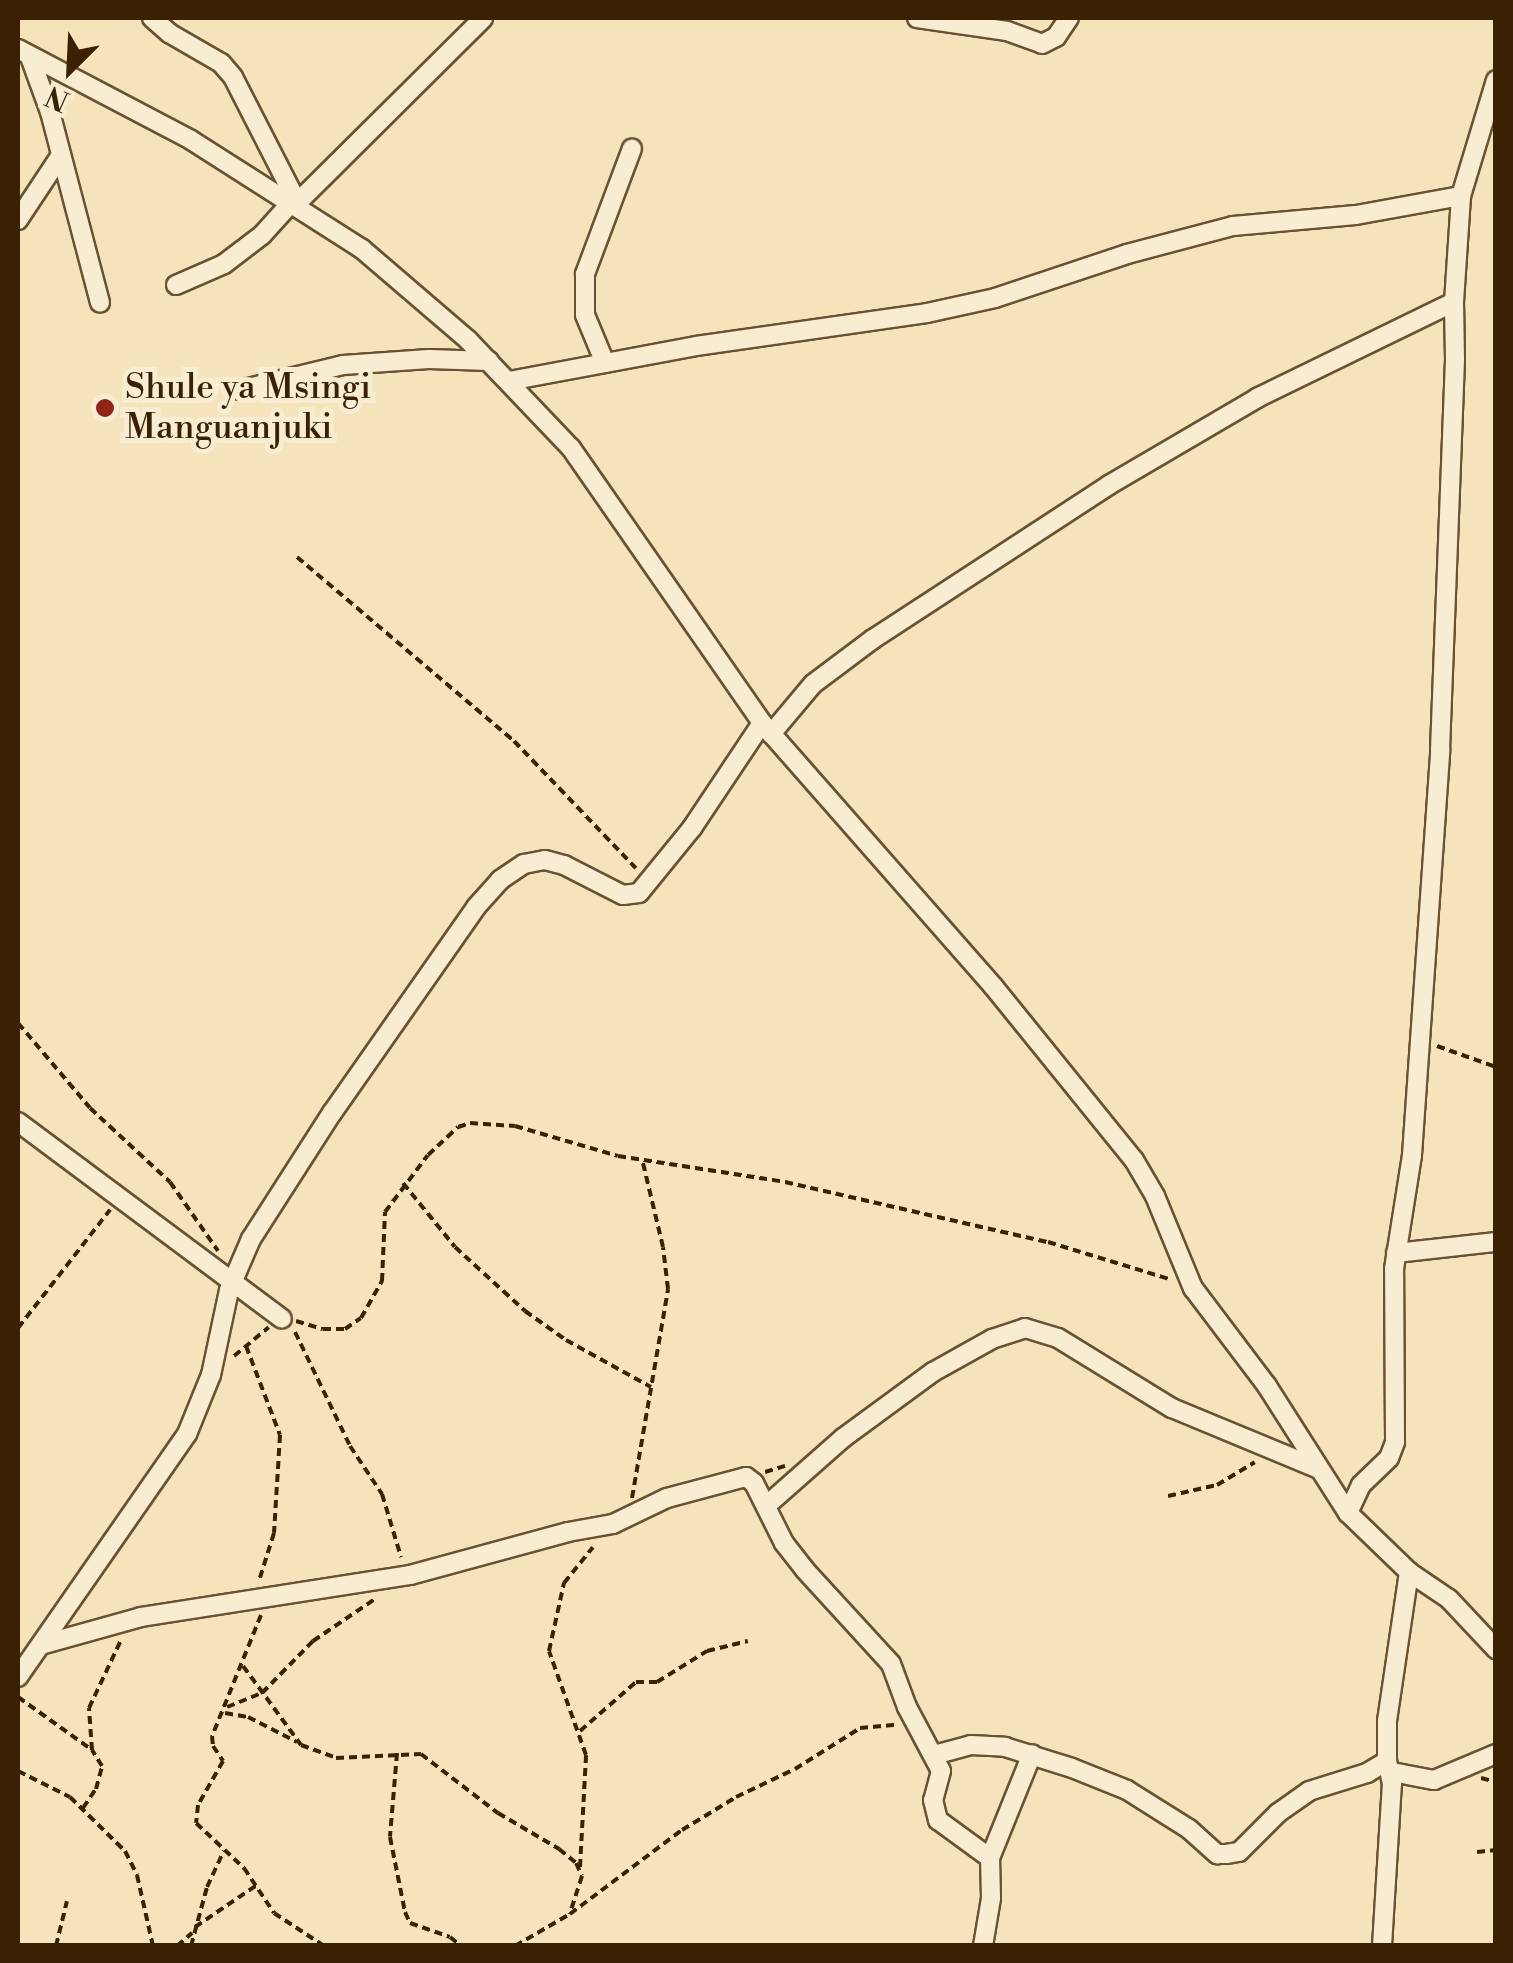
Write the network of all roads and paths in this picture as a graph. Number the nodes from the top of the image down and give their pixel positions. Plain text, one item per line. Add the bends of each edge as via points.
1 (152, 18) edge
2 (483, 18) edge
3 (917, 18) edge
4 (1069, 18) edge
5 (24, 53) edge
6 (1496, 80) edge
7 (632, 148) dead end
8 (61, 155) junction
9 (1462, 196) junction
10 (294, 203) junction
11 (18, 220) edge
12 (176, 285) dead end
13 (1454, 302) junction
14 (100, 304) dead end
15 (489, 361) junction
16 (605, 363) junction
17 (509, 381) junction
18 (240, 390) dead end
19 (296, 557) dead end
20 (767, 728) junction
21 (650, 882) junction
22 (18, 1023) edge
23 (1418, 1042) junction
24 (1496, 1067) edge
25 (18, 1122) edge
26 (642, 1159) junction
27 (403, 1183) junction
28 (120, 1198) junction
29 (1496, 1242) edge
30 (1396, 1253) junction
31 (228, 1280) junction
32 (1194, 1288) junction
33 (282, 1319) joint
34 (18, 1328) edge
35 (246, 1346) junction
36 (211, 1375) junction
37 (651, 1386) junction
38 (1280, 1450) junction
39 (1317, 1468) junction
40 (1168, 1496) dead end
41 (768, 1505) junction
42 (1348, 1513) junction
43 (620, 1521) junction
44 (1410, 1572) junction
45 (402, 1577) junction
46 (378, 1597) dead end
47 (264, 1602) junction
48 (130, 1620) junction
49 (748, 1641) dead end
50 (42, 1645) junction
51 (1496, 1648) edge
52 (243, 1666) junction
53 (18, 1678) edge
54 (262, 1693) junction
55 (18, 1697) edge
56 (226, 1710) junction
57 (915, 1722) junction
58 (580, 1730) junction
59 (301, 1744) junction
60 (92, 1750) junction
61 (397, 1752) junction
62 (1032, 1754) junction
63 (1496, 1754) edge
64 (934, 1755) junction
65 (1389, 1767) junction
66 (18, 1771) edge
67 (83, 1808) junction
68 (224, 1850) junction
69 (1496, 1850) edge
70 (1477, 1852) dead end
71 (990, 1858) junction
72 (582, 1876) junction
73 (257, 1885) junction
74 (67, 1901) dead end
75 (570, 1914) junction
76 (195, 1929) junction
77 (56, 1946) edge
78 (153, 1946) edge
79 (176, 1946) edge
80 (190, 1946) edge
81 (324, 1946) edge
82 (462, 1946) edge
83 (515, 1946) edge
84 (983, 1946) edge
85 (1382, 1946) edge

1 - 10 street via 233,77
2 - 10 street
3 - 4 street via 1007,31 1042,44
5 - 8 street
5 - 10 street via 147,115
6 - 9 street
7 - 16 street via 585,274 585,315
8 - 11 street
8 - 14 street
9 - 13 street
9 - 16 street via 1356,215 1234,226 927,313
10 - 12 street via 224,264
10 - 15 street via 362,249
13 - 20 street via 1256,398 1109,485 874,639
13 - 23 street via 1440,750
15 - 17 street
15 - 18 street via 342,365
16 - 17 street
17 - 20 street via 607,494
19 - 21 path via 514,742
20 - 21 street
20 - 32 street via 993,986 1134,1160
21 - 31 street via 639,893 623,895 544,860 500,880 332,1112
22 - 31 path via 90,1108 170,1182 213,1238
23 - 24 path
23 - 30 street via 1408,1190
25 - 28 street
26 - 27 path via 515,1126 470,1123 444,1138
26 - 32 path via 785,1182 1048,1242
26 - 37 path via 668,1278
27 - 37 path via 455,1247 525,1311
27 - 45 path via 385,1212 382,1281 361,1318 345,1328 324,1329 289,1320 350,1446 382,1494
28 - 31 street
28 - 34 path
29 - 30 street
30 - 42 street via 1395,1442
31 - 33 street
31 - 36 street
32 - 39 street
33 - 35 path
35 - 36 path
35 - 47 path via 280,1435 274,1532 258,1583
36 - 50 street via 187,1434
37 - 43 path
38 - 39 street
38 - 40 path via 1217,1485
38 - 41 street via 1172,1408 1058,1338 1025,1328 992,1339 920,1381
39 - 42 street
41 - 43 street via 751,1478 740,1476 667,1498
41 - 57 street via 784,1543 891,1664
42 - 44 street
43 - 45 street
43 - 58 path via 568,1574 552,1620 548,1651
44 - 51 street via 1450,1600
44 - 65 street via 1389,1694
45 - 47 street
46 - 54 path via 313,1642
47 - 48 street
47 - 52 path
48 - 50 street
48 - 60 path via 89,1708
49 - 58 path via 707,1651 656,1682 636,1682
50 - 53 street
52 - 54 path
52 - 56 path
54 - 56 path
54 - 59 path
55 - 60 path
56 - 59 path
56 - 68 path via 211,1740 222,1766 195,1815
57 - 64 street
57 - 75 path via 848,1734 682,1830
58 - 72 path via 588,1785 578,1854
59 - 61 path via 336,1758
60 - 67 path via 101,1773
61 - 72 path via 420,1754 498,1814 559,1849
61 - 82 path via 390,1837 405,1912 410,1923
62 - 64 street via 972,1744
62 - 65 street via 1127,1790 1217,1854 1240,1852 1309,1791
62 - 71 street
63 - 65 street via 1434,1780
64 - 71 street via 941,1771 933,1800 938,1820
65 - 85 street
66 - 67 path
67 - 78 path via 137,1875
68 - 73 path
68 - 76 path
69 - 70 path
71 - 84 street
72 - 75 path
73 - 76 path
73 - 81 path via 274,1913
74 - 77 path
75 - 83 path
76 - 79 path
76 - 80 path

